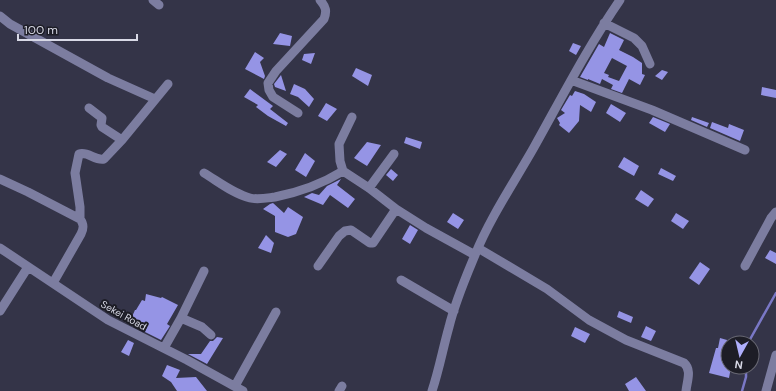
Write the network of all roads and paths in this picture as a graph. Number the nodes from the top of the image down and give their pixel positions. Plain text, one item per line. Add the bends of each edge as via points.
1 (320, 0) edge
2 (620, 0) edge
3 (0, 16) edge
4 (604, 23) junction
5 (650, 64) dead end
6 (571, 80) junction
7 (168, 84) dead end
8 (155, 99) junction
9 (89, 108) dead end
10 (298, 113) dead end
11 (352, 117) dead end
12 (122, 140) junction
13 (745, 150) dead end
14 (394, 154) dead end
15 (343, 171) junction
16 (204, 173) dead end
17 (0, 179) edge
18 (370, 188) junction
19 (396, 209) junction
20 (776, 212) edge
21 (80, 219) junction
22 (0, 248) edge
23 (476, 252) junction
24 (318, 266) dead end
25 (745, 266) dead end
26 (28, 267) junction
27 (204, 271) dead end
28 (401, 280) dead end
29 (53, 283) junction
30 (0, 311) edge
31 (454, 311) junction
32 (276, 312) dead end
33 (181, 318) junction
34 (211, 335) dead end
35 (164, 348) junction
36 (776, 355) edge
37 (239, 389) edge
38 (432, 391) edge
39 (686, 391) edge
40 (766, 391) edge

1 - 10 street via 326,7 324,20 268,83 273,97
2 - 4 street
3 - 8 street via 108,78
4 - 5 street via 634,38 642,46
4 - 6 street
6 - 13 street via 652,110
6 - 23 street
7 - 8 street
8 - 12 street
9 - 12 street via 103,119 102,127
11 - 15 street via 339,144
12 - 21 street via 102,160 82,152 78,156 75,173
14 - 18 street
15 - 16 street via 307,189 263,199 252,199 238,193
15 - 18 street
17 - 21 street
18 - 19 street
19 - 23 street via 426,228
19 - 24 street via 374,243 351,230 345,231
20 - 25 street
21 - 29 street via 83,225 81,234
22 - 26 street, Sekei Road
23 - 31 street
23 - 39 street via 547,289 589,320 626,340 684,363 689,370
26 - 29 street, Sekei Road
26 - 30 street
27 - 33 street
28 - 31 street
29 - 35 street, Sekei Road via 108,320
31 - 38 street
32 - 37 street
33 - 34 street via 202,327
33 - 35 street
35 - 37 street, Sekei Road
36 - 40 street

